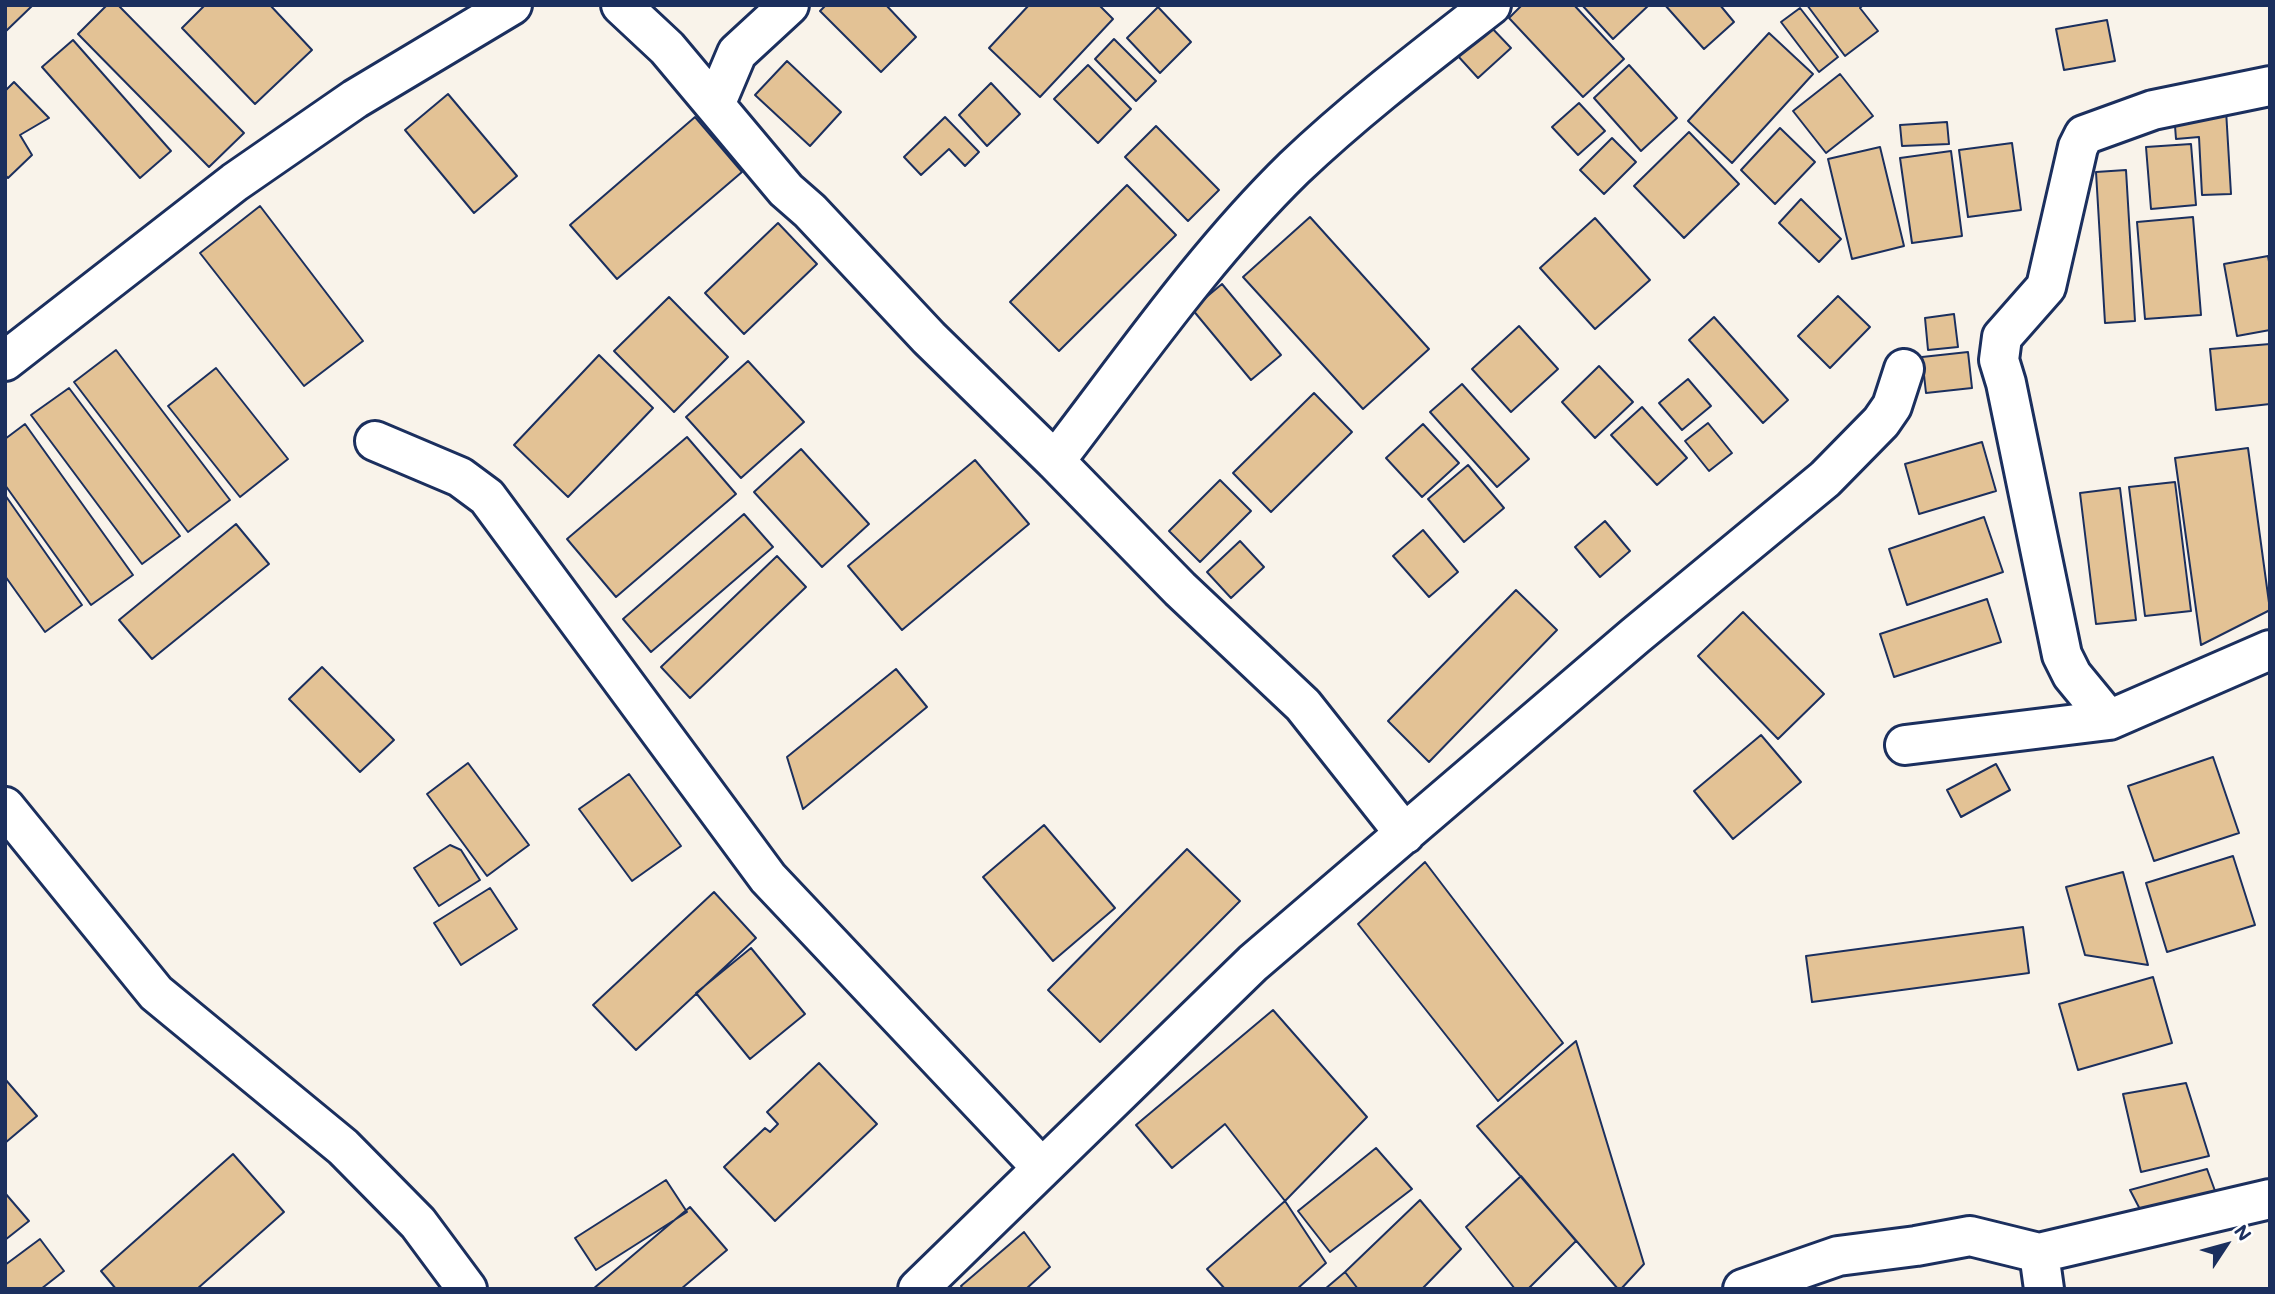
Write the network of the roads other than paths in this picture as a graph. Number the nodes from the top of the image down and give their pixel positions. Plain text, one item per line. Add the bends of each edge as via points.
1 (512, 5) edge
2 (621, 5) edge
3 (789, 5) edge
4 (1490, 5) edge
5 (737, 53) junction
6 (676, 58) junction
7 (2270, 86) edge
8 (715, 105) junction
9 (5, 361) edge
10 (1905, 369) dead end
11 (375, 441) dead end
12 (1055, 461) junction
13 (2270, 650) edge
14 (2109, 720) junction
15 (1905, 746) dead end
16 (8, 816) edge
17 (1405, 834) junction
18 (1042, 1168) junction
19 (2270, 1199) edge
20 (2042, 1271) edge
21 (467, 1289) edge
22 (918, 1289) edge
23 (1743, 1289) edge

1 - 9 street via 355,99 235,182
2 - 6 street
3 - 5 street
4 - 12 street via 1371,98 1294,169 1215,254
5 - 6 street
5 - 8 street
6 - 8 street
7 - 14 street via 2153,110 2084,135 2046,288 2003,337 1999,360 2062,655 2072,675
8 - 12 street via 786,190
10 - 17 street via 1881,422 1825,479
11 - 18 street via 460,477 488,497 768,878
12 - 17 street via 1180,589 1303,705
13 - 14 street
14 - 15 street
16 - 21 street via 156,993 343,1147 418,1223
17 - 18 street via 1253,963
18 - 22 street
19 - 20 street
20 - 23 street via 1970,1236 1838,1256

